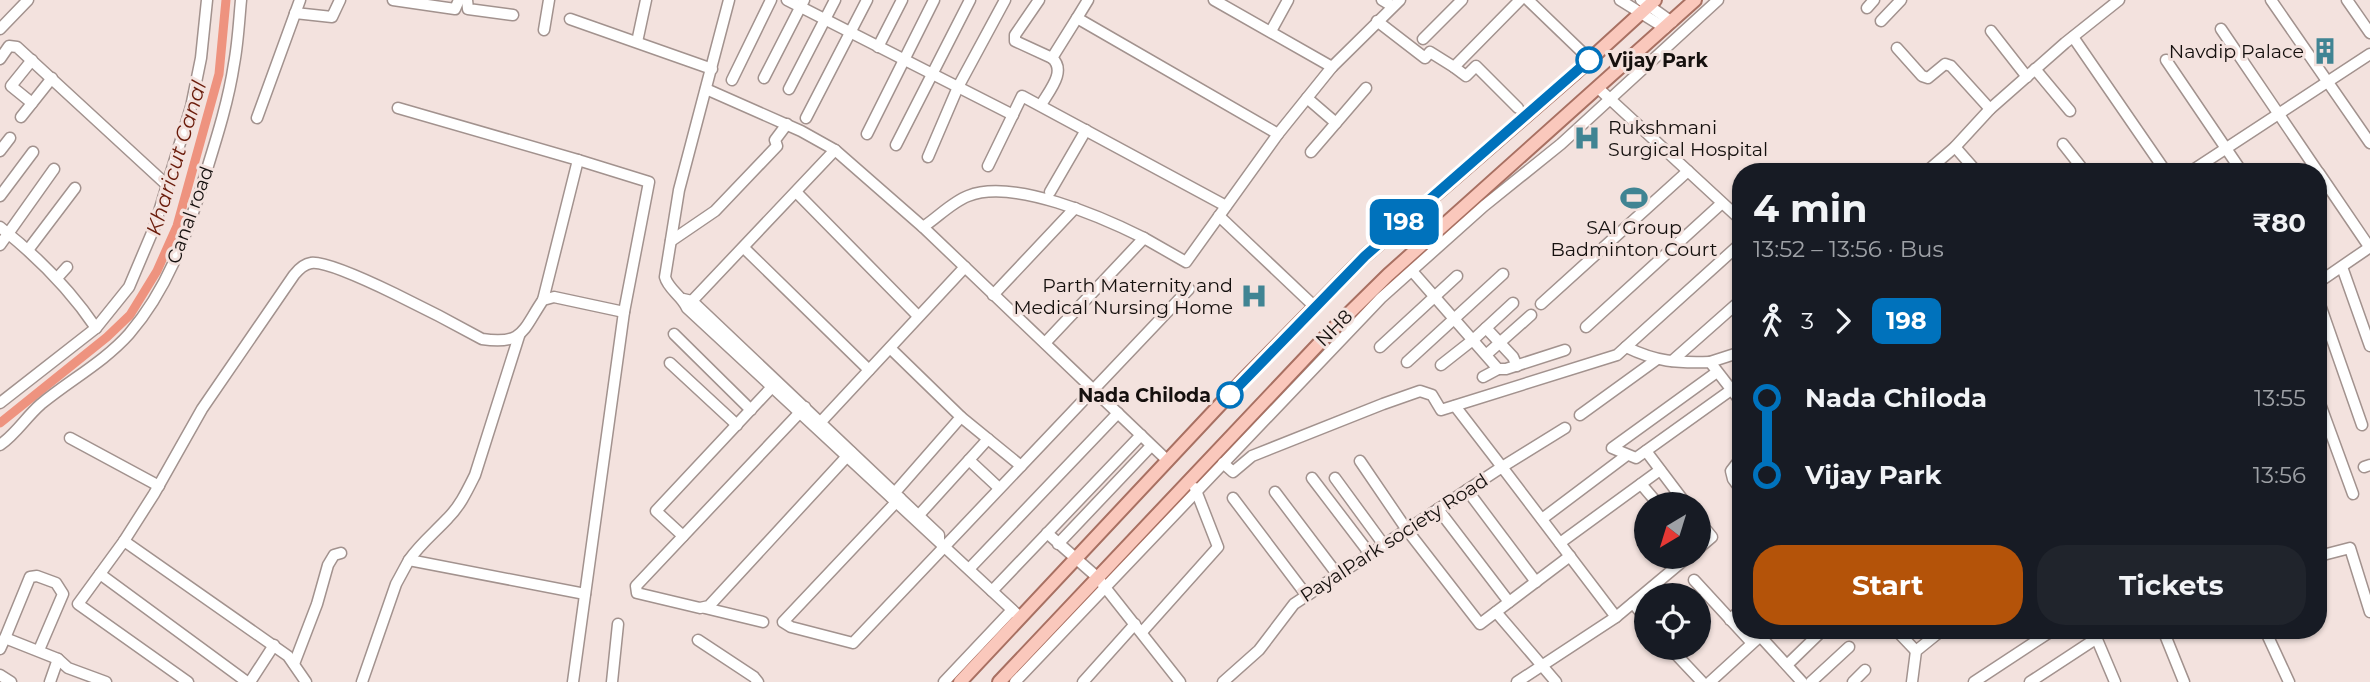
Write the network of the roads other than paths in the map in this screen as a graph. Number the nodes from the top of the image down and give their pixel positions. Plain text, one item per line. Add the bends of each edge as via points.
1 (28, 0) edge
2 (207, 0) edge
3 (241, 0) edge
4 (300, 0) edge
5 (340, 0) edge
6 (393, 0) edge
7 (459, 0) edge
8 (467, 0) edge
9 (549, 0) edge
10 (646, 0) edge
11 (729, 0) edge
12 (771, 0) edge
13 (787, 0) edge
14 (835, 0) edge
15 (867, 0) edge
16 (902, 0) edge
17 (933, 0) edge
18 (970, 0) edge
19 (1005, 0) edge
20 (1039, 0) edge
21 (1088, 0) edge
22 (1214, 0) edge
23 (1289, 0) edge
24 (1382, 0) edge
25 (1462, 0) edge
26 (1520, 0) edge
27 (1528, 0) edge
28 (1620, 0) edge
29 (1695, 0) edge
30 (1718, 0) edge
31 (1901, 0) edge
32 (2119, 0) edge
33 (2271, 0) edge
34 (2347, 0) edge
35 (802, 3) edge
36 (1396, 3) edge
37 (1643, 4) edge
38 (295, 13) junction
39 (513, 15) dead end
40 (1077, 18) junction
41 (570, 19) dead end
42 (825, 20) junction
43 (1377, 21) junction
44 (1881, 21) dead end
45 (1668, 25) junction
46 (0, 29) edge
47 (2221, 29) dead end
48 (544, 30) dead end
49 (1271, 31) junction
50 (1991, 31) dead end
51 (2370, 33) edge
52 (851, 34) junction
53 (2073, 37) junction
54 (1423, 39) dead end
55 (637, 42) junction
56 (878, 47) junction
57 (1897, 48) dead end
58 (1581, 51) dead end
59 (2370, 54) edge
60 (0, 58) edge
61 (1052, 58) junction
62 (32, 60) junction
63 (904, 60) junction
64 (2166, 60) dead end
65 (1332, 67) junction
66 (1454, 67) junction
67 (712, 69) junction
68 (2035, 69) junction
69 (932, 74) junction
70 (2027, 77) junction
71 (52, 78) junction
72 (764, 78) dead end
73 (732, 80) dead end
74 (2327, 82) junction
75 (958, 87) junction
76 (1366, 88) dead end
77 (1598, 88) junction
78 (706, 89) junction
79 (789, 89) dead end
80 (1307, 98) junction
81 (1611, 100) junction
82 (32, 103) junction
83 (1041, 105) junction
84 (398, 108) dead end
85 (1518, 108) dead end
86 (1990, 109) junction
87 (2070, 111) dead end
88 (2279, 113) junction
89 (1013, 116) junction
90 (21, 117) dead end
91 (257, 118) dead end
92 (806, 118) dead end
93 (1336, 123) junction
94 (787, 124) junction
95 (1086, 130) junction
96 (867, 134) dead end
97 (1278, 134) junction
98 (9, 138) dead end
99 (2063, 144) dead end
100 (2370, 144) edge
101 (896, 145) dead end
102 (1955, 147) junction
103 (2226, 148) junction
104 (835, 150) junction
105 (0, 151) edge
106 (33, 152) dead end
107 (1311, 152) dead end
108 (928, 157) dead end
109 (578, 160) junction
110 (1936, 163) edge
111 (1969, 163) edge
112 (2078, 163) edge
113 (2160, 163) edge
114 (2204, 163) edge
115 (2236, 163) edge
116 (2312, 163) edge
117 (988, 166) dead end
118 (54, 169) dead end
119 (1688, 171) junction
120 (2327, 185) edge
121 (168, 186) junction
122 (75, 188) dead end
123 (1049, 192) dead end
124 (797, 193) junction
125 (0, 196) edge
126 (1722, 203) junction
127 (1226, 206) junction
128 (1075, 208) junction
129 (1732, 212) edge
130 (1219, 216) junction
131 (923, 227) junction
132 (4, 230) edge
133 (1144, 238) junction
134 (671, 241) junction
135 (0, 244) edge
136 (744, 248) junction
137 (2370, 248) edge
138 (28, 250) junction
139 (1732, 251) edge
140 (67, 267) dead end
141 (965, 267) junction
142 (2342, 267) junction
143 (1412, 271) junction
144 (1503, 274) dead end
145 (1457, 276) dead end
146 (2327, 277) edge
147 (58, 278) junction
148 (1189, 289) dead end
149 (993, 295) junction
150 (1435, 296) junction
151 (543, 300) junction
152 (687, 300) junction
153 (1513, 303) dead end
154 (1541, 304) dead end
155 (1314, 306) junction
156 (1732, 308) edge
157 (624, 312) junction
158 (1531, 315) dead end
159 (918, 316) junction
160 (1454, 318) junction
161 (2327, 325) edge
162 (1586, 327) dead end
163 (96, 328) junction
164 (1486, 328) junction
165 (674, 334) dead end
166 (519, 336) junction
167 (1474, 339) junction
168 (1045, 343) junction
169 (1499, 343) junction
170 (2370, 346) edge
171 (1380, 347) dead end
172 (1626, 347) junction
173 (890, 348) junction
174 (1565, 350) dead end
175 (1487, 354) junction
176 (1732, 355) edge
177 (1656, 360) junction
178 (1672, 361) junction
179 (1407, 362) dead end
180 (1710, 362) junction
181 (670, 363) dead end
182 (1440, 365) dead end
183 (1517, 366) junction
184 (1498, 369) junction
185 (869, 370) junction
186 (1717, 372) junction
187 (1483, 377) dead end
188 (772, 387) junction
189 (1731, 390) joint
190 (1095, 391) junction
191 (0, 403) edge
192 (1455, 406) junction
193 (751, 410) junction
194 (802, 410) junction
195 (1118, 413) junction
196 (1580, 415) dead end
197 (961, 417) junction
198 (2327, 423) edge
199 (737, 425) junction
200 (818, 425) junction
201 (2362, 425) dead end
202 (1565, 428) dead end
203 (1141, 435) junction
204 (70, 438) dead end
205 (988, 439) junction
206 (0, 446) edge
207 (1152, 446) junction
208 (1646, 452) junction
209 (848, 455) junction
210 (1627, 455) junction
211 (969, 460) junction
212 (1168, 461) junction
213 (1360, 461) dead end
214 (1223, 463) junction
215 (1021, 466) junction
216 (1502, 467) junction
217 (1660, 470) junction
218 (1191, 477) junction
219 (1312, 478) dead end
220 (1335, 478) dead end
221 (1641, 484) junction
222 (159, 486) junction
223 (999, 488) junction
224 (1467, 490) junction
225 (1196, 491) junction
226 (1275, 492) dead end
227 (1648, 492) edge
228 (1677, 492) edge
229 (2353, 494) dead end
230 (895, 498) junction
231 (1233, 499) dead end
232 (1438, 509) junction
233 (919, 516) junction
234 (1542, 519) junction
235 (1407, 530) junction
236 (1047, 533) junction
237 (683, 536) junction
238 (124, 541) junction
239 (1560, 543) junction
240 (942, 544) junction
241 (1058, 544) junction
242 (1384, 545) junction
243 (341, 553) dead end
244 (2327, 553) edge
245 (1370, 554) junction
246 (1570, 556) junction
247 (410, 560) junction
248 (1075, 561) junction
249 (968, 569) junction
250 (1674, 569) edge
251 (100, 574) junction
252 (1337, 574) junction
253 (1693, 580) dead end
254 (1100, 582) junction
255 (1536, 582) junction
256 (992, 590) junction
257 (63, 594) junction
258 (585, 594) junction
259 (1307, 596) junction
260 (1509, 602) junction
261 (1633, 603) joint
262 (78, 604) junction
263 (705, 608) junction
264 (1496, 612) junction
265 (2370, 612) edge
266 (1016, 614) junction
267 (1616, 617) junction
268 (1730, 620) edge
269 (763, 622) dead end
270 (618, 624) dead end
271 (1138, 628) junction
272 (5, 638) junction
273 (1756, 639) edge
274 (1762, 639) edge
275 (1814, 639) edge
276 (1905, 639) edge
277 (1931, 639) edge
278 (2039, 639) edge
279 (2088, 639) edge
280 (2097, 639) edge
281 (2167, 639) edge
282 (2269, 639) edge
283 (698, 640) dead end
284 (274, 645) junction
285 (1849, 647) dead end
286 (0, 649) edge
287 (39, 650) junction
288 (1916, 651) junction
289 (58, 659) junction
290 (1681, 660) edge
291 (294, 664) junction
292 (1543, 665) junction
293 (1787, 665) junction
294 (1865, 670) dead end
295 (0, 675) edge
296 (11, 682) edge
297 (50, 682) edge
298 (106, 682) edge
299 (188, 682) edge
300 (248, 682) edge
301 (306, 682) edge
302 (362, 682) edge
303 (573, 682) edge
304 (612, 682) edge
305 (758, 682) edge
306 (944, 682) edge
307 (960, 682) edge
308 (999, 682) edge
309 (1015, 682) edge
310 (1083, 682) edge
311 (1180, 682) edge
312 (1223, 682) edge
313 (1517, 682) edge
314 (1556, 682) edge
315 (1702, 682) edge
316 (1710, 682) edge
317 (1802, 682) edge
318 (1811, 682) edge
319 (1853, 682) edge
320 (1912, 682) edge
321 (1974, 682) edge
322 (2030, 682) edge
323 (2115, 682) edge
324 (2184, 682) edge
325 (2288, 682) edge

1 - 46 street
2 - 121 street, Canal road via 191,107
3 - 206 street, Canal road via 223,116 185,240 153,303 97,364 40,405
4 - 38 street
5 - 38 street via 332,17
6 - 7 street via 455,9
8 - 39 street via 468,9
9 - 48 street
10 - 55 street
11 - 67 street
12 - 73 street
13 - 35 street
14 - 42 street
15 - 52 street
16 - 56 street
17 - 63 street
18 - 69 street
19 - 75 street
20 - 61 street via 1014,41
21 - 40 street
22 - 49 street
23 - 49 street
24 - 36 street
25 - 54 street
26 - 66 street
27 - 58 street
28 - 37 street
29 - 45 main road, NH8
30 - 81 street
31 - 44 street
32 - 53 street
33 - 74 street
34 - 51 street
35 - 42 street
35 - 72 street
36 - 43 street
37 - 45 street
37 - 155 main road, NH8 via 1344,269
38 - 91 street
40 - 61 street
40 - 97 street
41 - 55 street
42 - 52 street
42 - 79 street
43 - 65 street
43 - 66 street via 1425,58 1430,52
45 - 77 main road, NH8
47 - 88 street
49 - 65 street
50 - 70 street
52 - 56 street
52 - 92 street
53 - 68 street
53 - 113 street
55 - 67 street
56 - 63 street
57 - 86 street via 1928,78 1945,64 1951,66
59 - 74 street
60 - 62 street via 14,45
61 - 83 street via 1060,71
62 - 71 street
62 - 82 street via 11,86
63 - 69 street
63 - 96 street
64 - 103 street
65 - 80 street
66 - 85 street via 1466,76 1476,66
67 - 78 street
68 - 70 street
68 - 87 street
69 - 75 street
69 - 101 street
70 - 86 street
71 - 82 street
71 - 121 street
74 - 88 street
74 - 100 street
75 - 89 street
75 - 108 street
76 - 93 street
77 - 81 street
77 - 218 main road, NH8 via 1388,275
78 - 94 street
78 - 134 street via 679,190
80 - 93 street
80 - 97 street
81 - 119 street
81 - 143 street
82 - 90 street
83 - 89 street via 1022,96
83 - 95 street
84 - 109 street
86 - 102 street
88 - 103 street
88 - 116 street
89 - 117 street
93 - 107 street
94 - 104 street
94 - 134 street via 775,139 777,146 723,203
95 - 123 street
95 - 127 street
97 - 127 street
98 - 105 street
99 - 112 street
102 - 110 street
102 - 111 street
103 - 114 street
103 - 115 street
104 - 124 street
104 - 131 street
106 - 125 street
109 - 151 street
109 - 157 street via 649,182
118 - 132 street
119 - 126 street
119 - 154 street
120 - 137 street
121 - 163 street, Canal road via 129,287
122 - 138 street
124 - 136 street
124 - 159 street
126 - 129 street
126 - 162 street
127 - 130 street
128 - 131 street via 999,190 967,196
128 - 133 street
128 - 149 street
130 - 133 street via 1186,262
130 - 155 street
131 - 141 street
132 - 135 street
132 - 138 street
133 - 168 street
134 - 152 street via 666,282
136 - 152 street
136 - 185 street
137 - 142 street
138 - 147 street
139 - 172 street
140 - 147 street
141 - 149 street
141 - 159 street
142 - 146 street
142 - 170 street
143 - 150 street
143 - 214 street
144 - 160 street
145 - 150 street
147 - 163 street
148 - 190 street
149 - 168 street
150 - 160 street
150 - 171 street
151 - 157 street via 554,297
151 - 166 street
152 - 188 street via 687,308
152 - 194 street
153 - 164 street
155 - 212 main road, NH8
156 - 178 street
157 - 258 street
158 - 169 street
159 - 173 street
160 - 167 street
160 - 179 street
161 - 201 street
163 - 191 street, Canal road
164 - 167 street
164 - 169 street
165 - 193 street
166 - 222 street via 507,342 482,339 340,268 311,262 300,268 202,409
166 - 247 street via 465,497
167 - 175 street
167 - 182 street
168 - 190 street
169 - 175 street
169 - 183 street
172 - 177 street
172 - 192 street via 1605,360
173 - 185 street
173 - 197 street
174 - 183 street
175 - 184 street
176 - 180 street
177 - 178 street
177 - 196 street
178 - 180 street
180 - 186 street
181 - 199 street
183 - 184 street
184 - 187 street
185 - 200 street
186 - 189 street
186 - 210 street via 1612,448
188 - 193 street
188 - 194 street
189 - 208 street
190 - 195 street
190 - 215 street
192 - 214 street via 1441,410 1432,395 1420,391 1252,456 1233,472
192 - 216 street
193 - 199 street
194 - 200 street
194 - 237 street
195 - 203 street
195 - 249 street
197 - 205 street
197 - 230 street
198 - 229 street
199 - 237 street via 656,511
200 - 209 street
202 - 216 street
203 - 207 street
203 - 236 street
204 - 222 street
205 - 211 street
205 - 215 street
207 - 212 street
207 - 241 street
208 - 210 street via 1636,458
208 - 217 street
209 - 230 street
209 - 263 street
210 - 234 street
211 - 223 street
211 - 233 street
212 - 248 main road, NH8
213 - 235 street
214 - 225 street
215 - 223 street
216 - 224 street, PayalPark society Road
216 - 234 street, PayalPark society Road
217 - 221 street
217 - 228 street
218 - 225 street
218 - 254 main road, NH8
219 - 245 street
220 - 242 street
221 - 227 street
221 - 239 street
222 - 238 street
223 - 240 street
224 - 232 street, PayalPark society Road
224 - 255 street
225 - 254 street
225 - 271 street via 1219,547
226 - 252 street
230 - 233 street
230 - 240 street
230 - 240 street via 783,622 853,643
231 - 259 street
232 - 235 street, PayalPark society Road
232 - 260 street
233 - 240 street
234 - 239 street, PayalPark society Road
235 - 242 street, PayalPark society Road
235 - 264 street via 1480,624
236 - 241 street
236 - 256 street
237 - 263 street via 635,590
238 - 251 street
238 - 284 street
239 - 246 street, PayalPark society Road
240 - 249 street
241 - 248 street
242 - 245 street, PayalPark society Road
243 - 291 street via 328,565
244 - 265 street via 2350,548
245 - 252 street, PayalPark society Road
246 - 255 street
246 - 267 street, PayalPark society Road
247 - 258 street
247 - 302 street via 396,584
248 - 254 street
248 - 266 main road, NH8
249 - 256 street
250 - 261 street
251 - 262 street
251 - 300 street
252 - 259 street, PayalPark society Road
253 - 268 street
254 - 271 street
254 - 308 main road, NH8
254 - 309 street
255 - 260 street
256 - 266 street
257 - 262 street
257 - 272 street via 56,583 30,577
257 - 287 street
258 - 303 street
259 - 312 street, PayalPark society Road via 1294,604 1259,650
260 - 264 street
261 - 267 street
262 - 299 street
263 - 269 street
264 - 292 street
266 - 306 street
266 - 307 main road, NH8
267 - 292 street
270 - 304 street
271 - 310 street
271 - 311 street
272 - 286 street
272 - 287 street
273 - 316 street
274 - 293 street
275 - 293 street
276 - 288 street
277 - 288 street
278 - 321 street
279 - 322 street
280 - 323 street
281 - 324 street
282 - 325 street
283 - 305 street
284 - 291 street
284 - 300 street
285 - 318 street
287 - 289 street
288 - 320 street
289 - 297 street
289 - 298 street via 68,668
290 - 315 street
291 - 301 street
292 - 313 street
292 - 314 street
293 - 317 street
294 - 319 street
295 - 296 street

